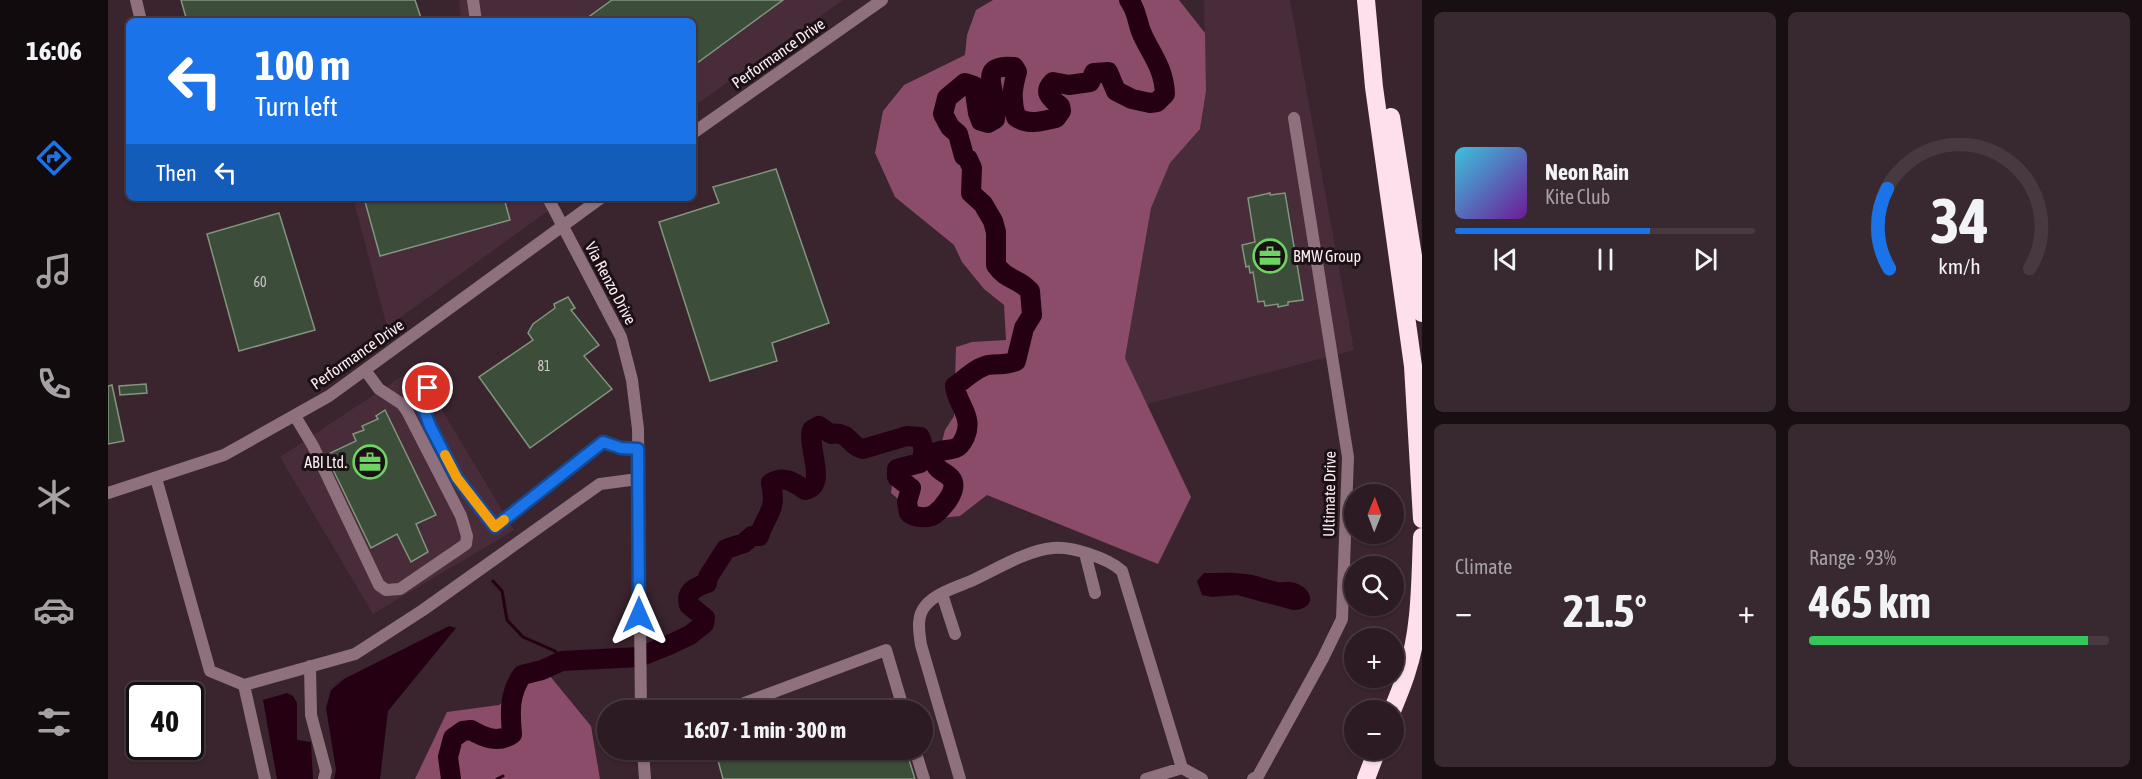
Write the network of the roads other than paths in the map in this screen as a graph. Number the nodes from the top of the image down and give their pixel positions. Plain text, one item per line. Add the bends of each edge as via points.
1 (136, 0) edge
2 (473, 0) edge
3 (882, 0) edge
4 (1366, 0) edge
5 (1372, 0) edge
6 (140, 18) edge
7 (476, 18) edge
8 (1294, 118) dead end
9 (696, 131) edge
10 (550, 201) edge
11 (597, 201) edge
12 (562, 225) junction
13 (1422, 313) edge
14 (365, 370) junction
15 (428, 388) dead end
16 (295, 416) junction
17 (638, 449) junction
18 (156, 478) junction
19 (638, 479) junction
20 (108, 493) edge
21 (1422, 519) edge
22 (1422, 537) edge
23 (1085, 553) junction
24 (942, 594) junction
25 (1095, 594) dead end
26 (955, 634) dead end
27 (310, 666) junction
28 (244, 685) junction
29 (640, 700) edge
30 (752, 700) edge
31 (901, 700) edge
32 (1396, 700) edge
33 (311, 715) junction
34 (306, 732) dead end
35 (644, 760) edge
36 (918, 760) edge
37 (1373, 760) edge
38 (1182, 768) junction
39 (265, 779) edge
40 (324, 779) edge
41 (645, 779) edge
42 (924, 779) edge
43 (960, 779) edge
44 (1146, 779) edge
45 (1202, 779) edge
46 (1252, 779) edge
47 (1366, 779) edge

1 - 6 street
2 - 7 street
3 - 9 street, Performance Drive
4 - 21 highway via 1374,87 1413,366
5 - 13 highway
8 - 46 street, Ultimate Drive via 1348,457 1342,619 1258,776
10 - 12 street, Via Renzo Drive
11 - 12 street, Performance Drive
12 - 14 street, Performance Drive
12 - 17 street, Via Renzo Drive via 621,337 632,380
14 - 16 street, Performance Drive
14 - 16 street via 379,389 407,411 461,516 467,536 466,544 400,589 386,590 379,585
15 - 17 street via 423,407 430,426 457,478 495,527 603,442
16 - 18 street, Performance Drive via 224,455
17 - 19 street, Via Renzo Drive
18 - 20 street, Performance Drive
18 - 28 street via 210,671
19 - 27 street via 600,484 355,654
19 - 29 street, Via Renzo Drive
22 - 32 highway via 1420,602 1407,670
23 - 24 street via 1052,548
23 - 25 street
23 - 38 street via 1112,562 1122,571
24 - 26 street
24 - 43 street via 927,603 919,627
27 - 28 street
27 - 33 street
28 - 39 street
30 - 31 street via 886,650
33 - 34 street
33 - 40 street via 326,771
35 - 41 street
36 - 42 street
37 - 47 highway
38 - 44 street
38 - 45 street

